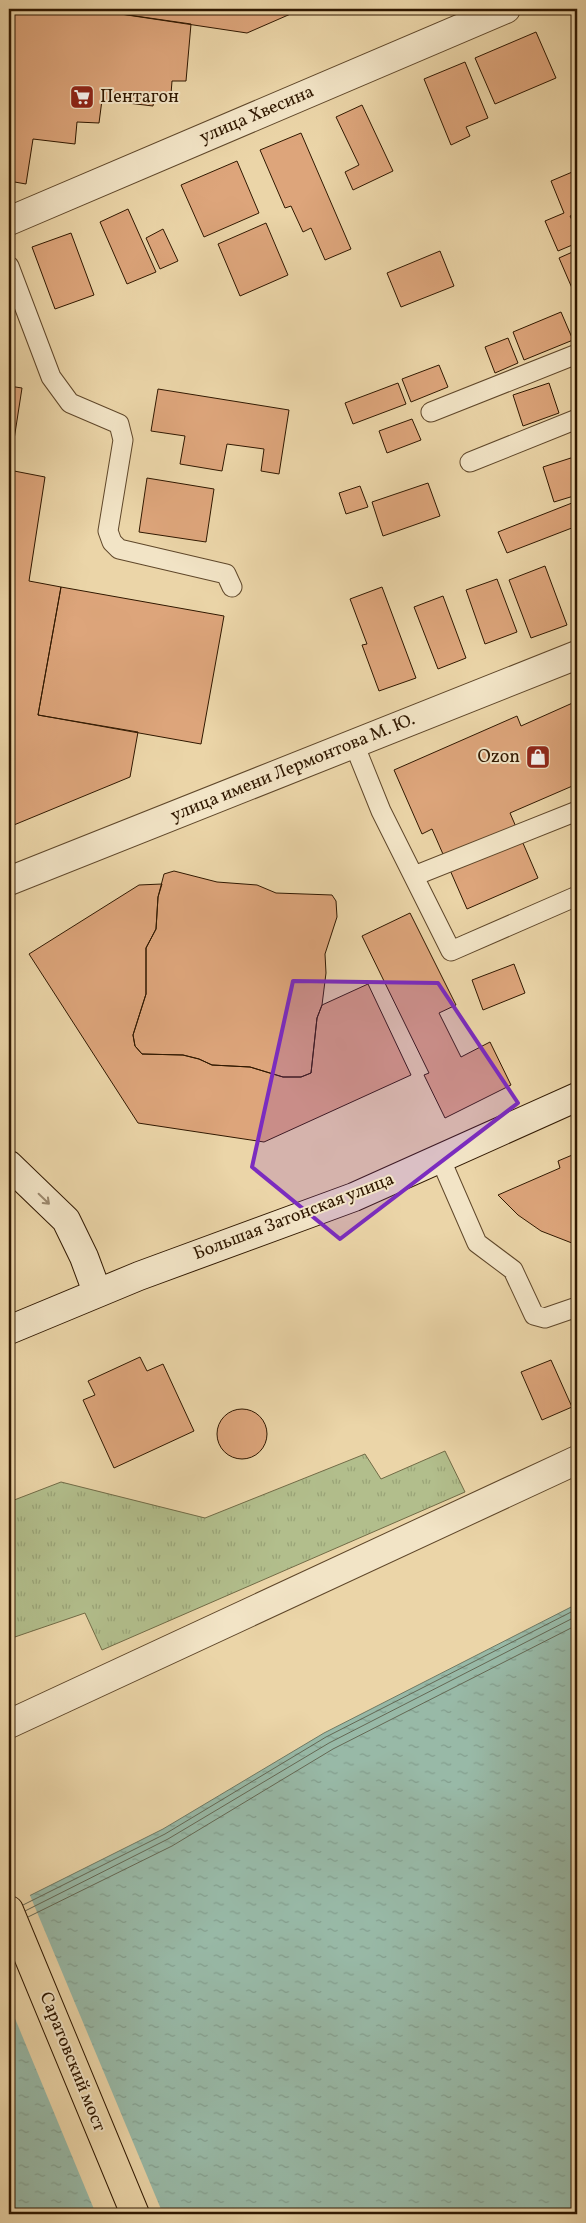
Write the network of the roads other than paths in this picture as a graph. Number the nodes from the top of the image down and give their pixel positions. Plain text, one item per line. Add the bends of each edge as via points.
1 (506, 9) edge
2 (9, 221) edge
3 (9, 266) edge
4 (577, 354) edge
5 (431, 412) dead end
6 (577, 418) edge
7 (470, 462) dead end
8 (232, 587) dead end
9 (577, 655) edge
10 (354, 744) junction
11 (577, 811) edge
12 (414, 876) junction
13 (9, 881) edge
14 (577, 896) edge
15 (577, 1097) edge
16 (440, 1158) junction
17 (9, 1165) edge
18 (97, 1292) junction
19 (577, 1307) edge
20 (9, 1330) edge
21 (577, 1460) edge
22 (9, 1724) edge
23 (9, 1910) edge
24 (135, 2214) edge

1 - 2 street, улица Хвесина
3 - 8 lane via 51,377 70,403 120,424 124,440 108,530 112,542 119,550 226,574
4 - 5 lane
6 - 7 lane
9 - 10 street, улица имени Лермонтова М. Ю.
10 - 12 lane
10 - 13 street, улица имени Лермонтова М. Ю.
11 - 12 lane
12 - 14 lane via 450,951
15 - 16 street, Большая Затонская улица
16 - 18 street, Большая Затонская улица via 354,1197
16 - 19 lane via 477,1243 512,1270 534,1315 545,1318
17 -> 18 street via 66,1220
18 - 20 street, Большая Затонская улица
21 - 22 street
23 - 24 main road, Саратовский мост

